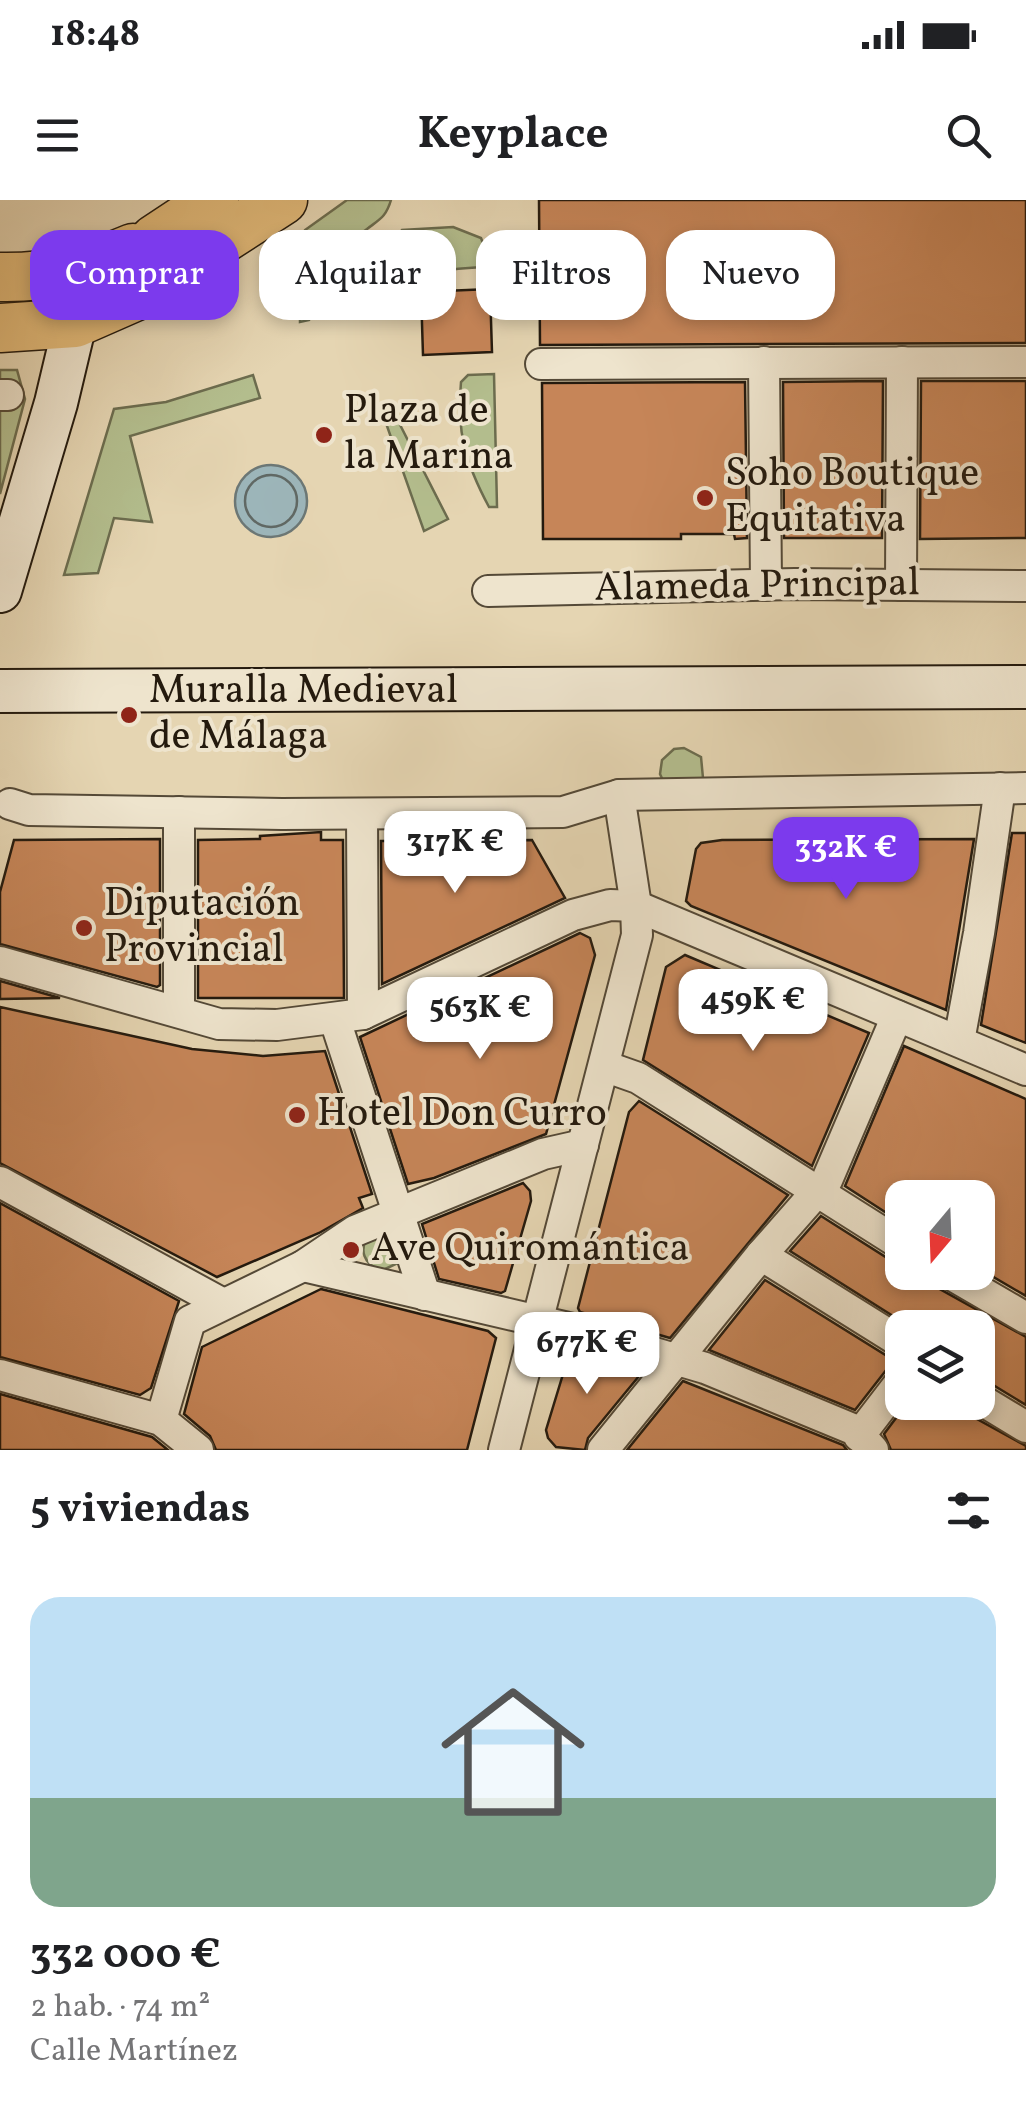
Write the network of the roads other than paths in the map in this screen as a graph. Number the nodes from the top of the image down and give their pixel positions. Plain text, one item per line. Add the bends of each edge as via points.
1 (214, 200) edge
2 (283, 200) edge
3 (169, 230) edge
4 (0, 278) edge
5 (30, 278) edge
6 (75, 322) junction
7 (0, 328) edge
8 (764, 362) junction
9 (902, 362) junction
10 (1026, 362) edge
11 (541, 364) dead end
12 (766, 585) junction
13 (901, 585) junction
14 (1026, 586) edge
15 (488, 591) dead end
16 (0, 592) edge
17 (1026, 687) edge
18 (0, 691) edge
19 (1013, 788) edge
20 (620, 795) junction
21 (10, 804) dead end
22 (179, 812) junction
23 (362, 814) junction
24 (636, 906) junction
25 (0, 962) edge
26 (179, 1012) junction
27 (897, 1016) junction
28 (349, 1017) junction
29 (958, 1041) junction
30 (604, 1066) junction
31 (1026, 1070) edge
32 (583, 1145) junction
33 (0, 1182) edge
34 (818, 1192) junction
35 (397, 1213) junction
36 (885, 1233) edge
37 (761, 1255) junction
38 (302, 1266) junction
39 (978, 1290) edge
40 (425, 1295) junction
41 (223, 1304) junction
42 (1026, 1318) edge
43 (536, 1324) junction
44 (885, 1332) edge
45 (678, 1360) junction
46 (0, 1375) edge
47 (995, 1408) edge
48 (885, 1410) edge
49 (161, 1420) junction
50 (1026, 1427) edge
51 (866, 1443) edge
52 (509, 1449) edge
53 (198, 1450) edge
54 (603, 1450) edge

1 - 3 main road
2 - 6 main road via 132,298
4 - 5 main road
6 - 7 main road
6 - 16 street
8 - 9 street
8 - 11 street
8 - 12 street
9 - 10 street
9 - 13 street
12 - 13 street, Alameda Principal
12 - 15 street, Alameda Principal
13 - 14 street, Alameda Principal
17 - 18 street
19 - 20 street
19 - 29 street
20 - 23 street via 563,812
20 - 24 street
21 - 22 street via 29,810
22 - 23 street
22 - 26 street
23 - 28 street
24 - 27 street
24 - 28 street via 572,915
24 - 30 street via 637,935
25 - 26 street
26 - 28 street via 218,1024
27 - 29 street
27 - 34 street
28 - 35 street
29 - 31 street
30 - 32 street
30 - 34 street via 638,1078
32 - 35 street via 543,1154
32 - 43 street
33 - 41 street
34 - 36 street
34 - 37 street
35 - 38 street via 354,1231
35 - 40 street
37 - 44 street
37 - 45 street
38 - 40 street
38 - 41 street
39 - 42 street
40 - 43 street
41 - 49 street via 190,1322
43 - 45 street
43 - 52 street
45 - 51 street via 855,1430
45 - 54 street
46 - 49 street
47 - 50 street
48 - 51 street
49 - 53 street

